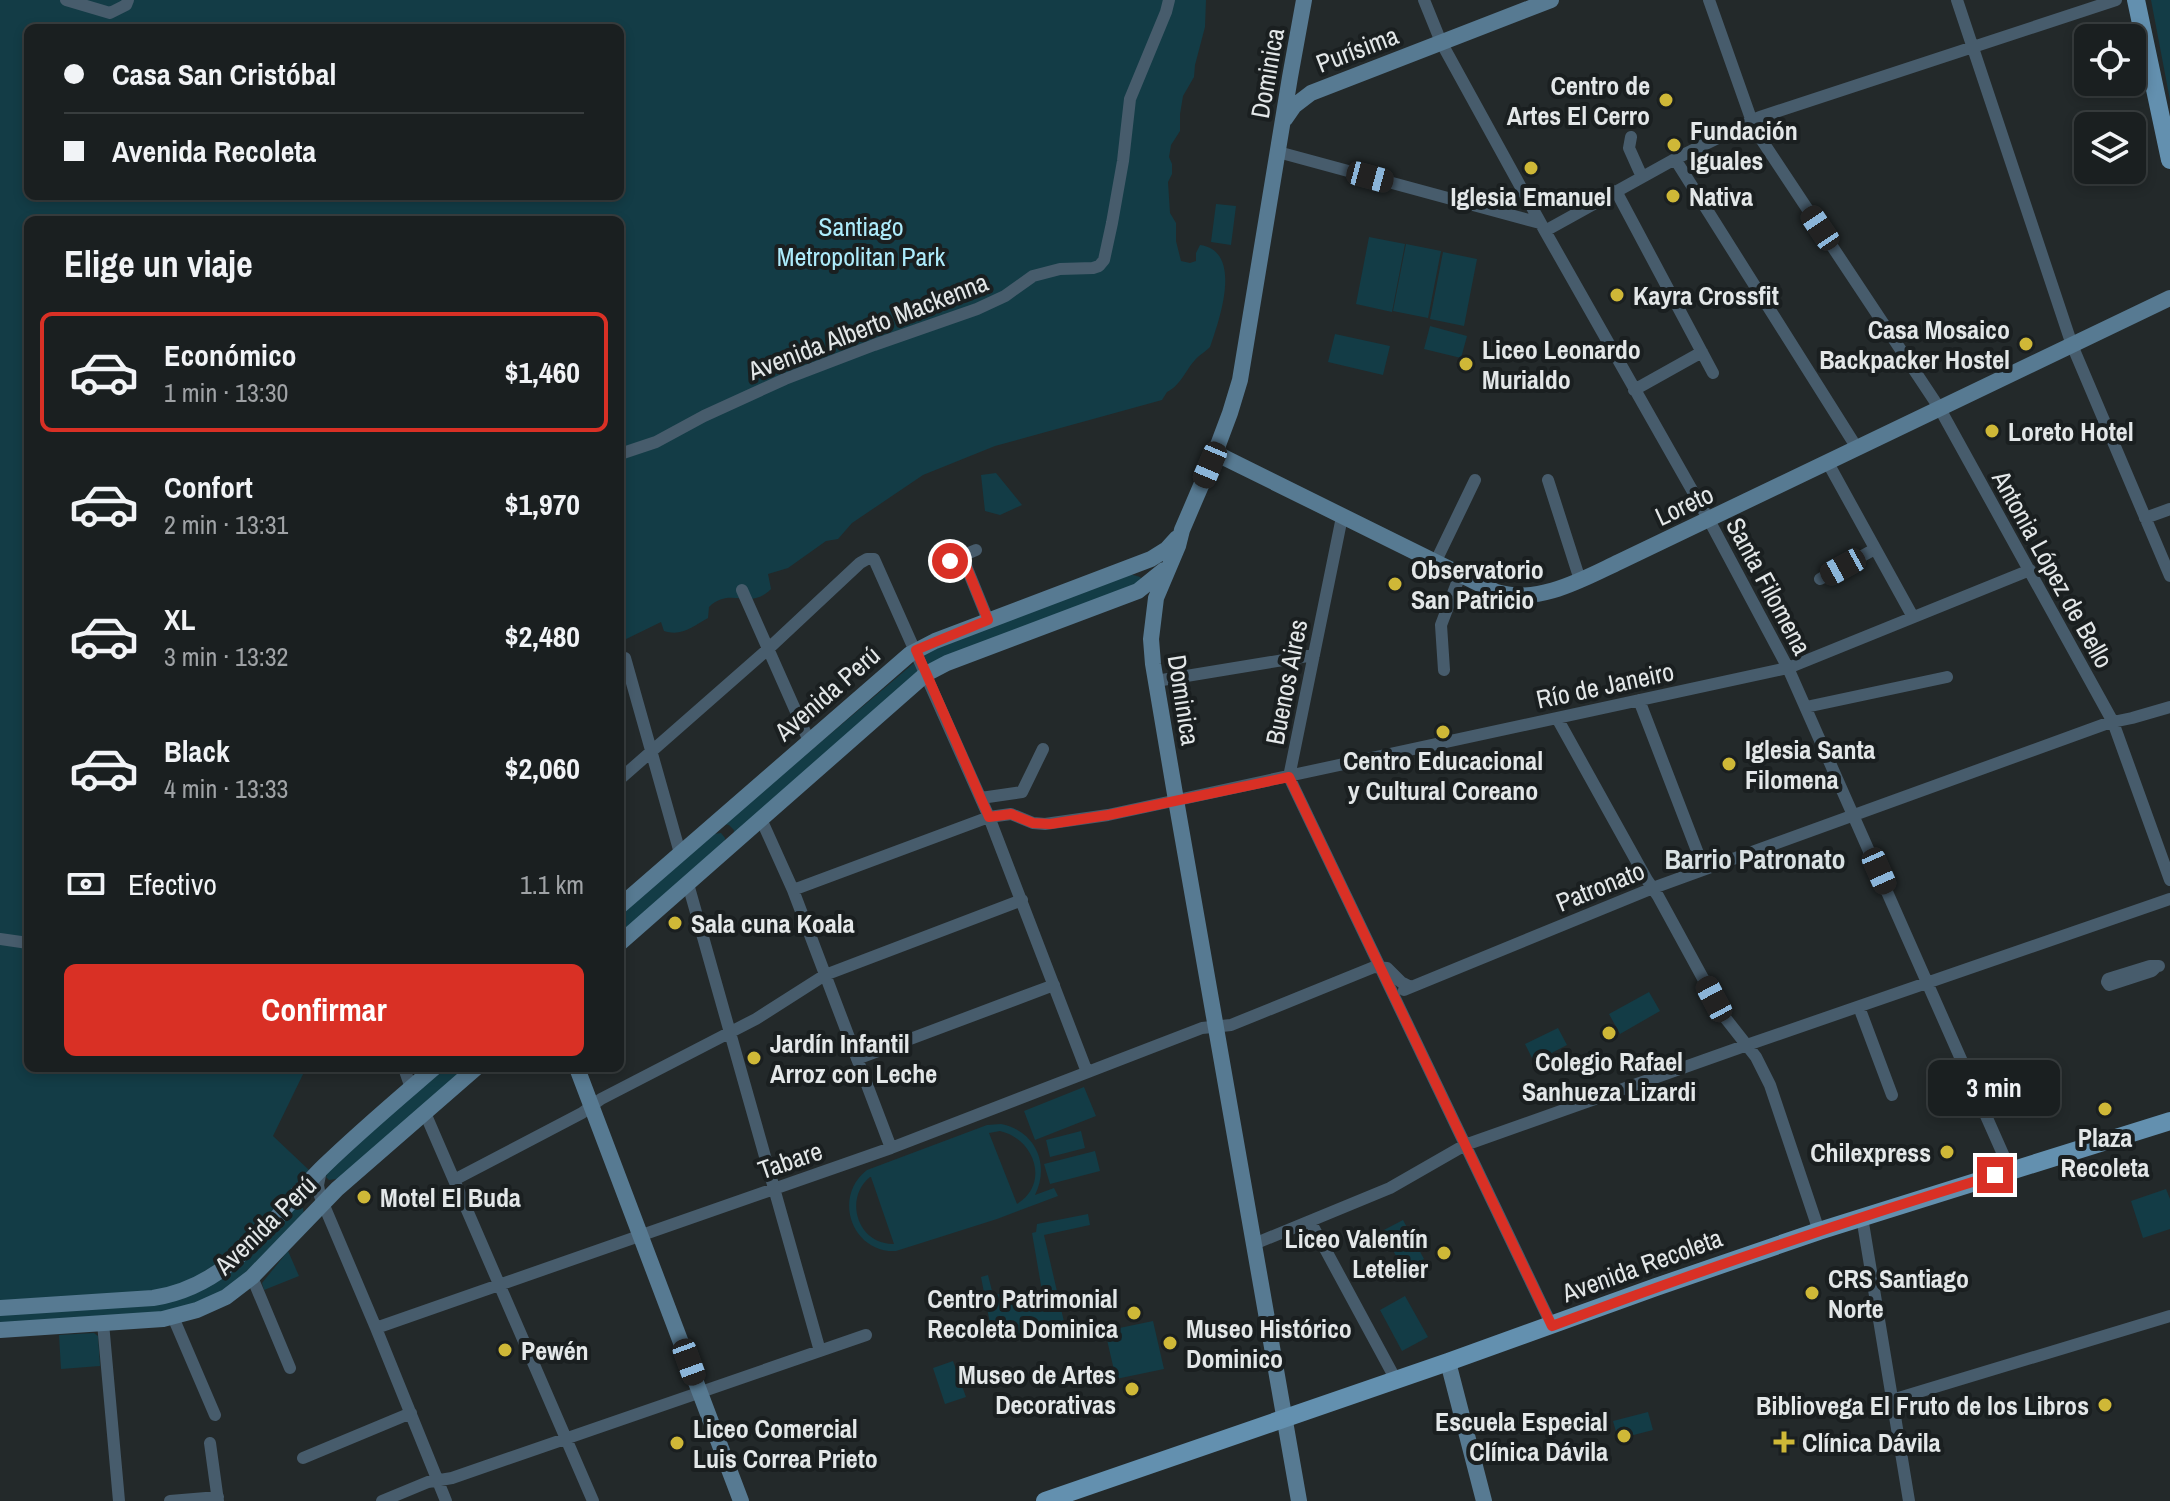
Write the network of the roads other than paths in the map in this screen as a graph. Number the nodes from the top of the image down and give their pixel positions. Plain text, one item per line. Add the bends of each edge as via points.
1 (66, 0) edge
2 (128, 0) edge
3 (1169, 0) edge
4 (1304, 0) edge
5 (1424, 0) edge
6 (1551, 0) edge
7 (1709, 0) edge
8 (1957, 0) edge
9 (2116, 0) edge
10 (2136, 0) edge
11 (88, 3) edge
12 (1441, 42) junction
13 (1973, 48) junction
14 (1290, 77) junction
15 (1311, 93) junction
16 (1750, 121) junction
17 (1282, 125) junction
18 (1631, 137) dead end
19 (1278, 152) junction
20 (1675, 159) junction
21 (2170, 160) edge
22 (1642, 177) junction
23 (1616, 191) junction
24 (1542, 227) junction
25 (2170, 298) edge
26 (2072, 345) junction
27 (1702, 352) junction
28 (1713, 373) dead end
29 (1634, 390) junction
30 (1940, 409) junction
31 (1857, 448) junction
32 (624, 453) edge
33 (1215, 453) junction
34 (1828, 463) junction
35 (1475, 480) dead end
36 (1548, 480) dead end
37 (2170, 509) edge
38 (1342, 517) junction
39 (2145, 518) junction
40 (1709, 520) junction
41 (1182, 530) junction
42 (1875, 549) junction
43 (976, 550) dead end
44 (1170, 563) joint
45 (1435, 563) junction
46 (1122, 570) junction
47 (2030, 570) junction
48 (1460, 575) junction
49 (2170, 576) edge
50 (1820, 579) dead end
51 (1580, 580) junction
52 (742, 590) dead end
53 (1154, 590) junction
54 (1913, 617) junction
55 (988, 620) junction
56 (767, 650) junction
57 (916, 650) junction
58 (1314, 655) junction
59 (625, 658) dead end
60 (1788, 668) junction
61 (1444, 670) dead end
62 (926, 674) junction
63 (1947, 677) dead end
64 (1156, 681) junction
65 (1639, 700) junction
66 (1806, 707) junction
67 (2170, 707) edge
68 (1557, 718) junction
69 (2113, 722) junction
70 (809, 741) junction
71 (1043, 749) dead end
72 (651, 751) junction
73 (624, 775) edge
74 (1289, 777) junction
75 (1022, 792) junction
76 (981, 798) junction
77 (1176, 800) junction
78 (1855, 816) junction
79 (989, 817) junction
80 (761, 819) junction
81 (1028, 821) junction
82 (712, 825) junction
83 (730, 847) junction
84 (680, 853) junction
85 (1704, 869) junction
86 (2170, 880) edge
87 (688, 884) junction
88 (1653, 888) junction
89 (793, 890) junction
90 (2170, 899) edge
91 (1022, 900) junction
92 (624, 902) edge
93 (0, 939) edge
94 (624, 940) edge
95 (24, 942) edge
96 (1381, 966) junction
97 (825, 975) junction
98 (1928, 983) junction
99 (1054, 985) junction
100 (1411, 987) junction
101 (1394, 994) junction
102 (1859, 1007) junction
103 (1215, 1027) junction
104 (730, 1033) junction
105 (1747, 1045) junction
106 (857, 1059) junction
107 (405, 1072) edge
108 (429, 1072) edge
109 (471, 1072) edge
110 (579, 1072) edge
111 (1087, 1072) junction
112 (411, 1088) junction
113 (1892, 1095) dead end
114 (592, 1106) junction
115 (425, 1113) junction
116 (2170, 1121) edge
117 (1465, 1145) junction
118 (891, 1148) junction
119 (322, 1168) junction
120 (2010, 1170) junction
121 (454, 1180) junction
122 (775, 1189) junction
123 (322, 1202) junction
124 (290, 1204) junction
125 (1862, 1217) junction
126 (1310, 1221) junction
127 (1819, 1231) junction
128 (641, 1236) junction
129 (1254, 1244) junction
130 (252, 1277) junction
131 (500, 1285) junction
132 (0, 1308) edge
133 (2170, 1316) edge
134 (173, 1317) junction
135 (103, 1323) junction
136 (1552, 1326) junction
137 (376, 1328) junction
138 (0, 1330) edge
139 (866, 1335) dead end
140 (820, 1351) junction
141 (1448, 1362) junction
142 (290, 1368) dead end
143 (1396, 1380) junction
144 (700, 1392) junction
145 (1892, 1400) junction
146 (411, 1413) junction
147 (215, 1415) dead end
148 (1285, 1419) junction
149 (566, 1438) junction
150 (210, 1443) dead end
151 (303, 1458) dead end
152 (438, 1480) junction
153 (218, 1499) edge
154 (119, 1501) edge
155 (170, 1501) edge
156 (382, 1501) edge
157 (446, 1501) edge
158 (593, 1501) edge
159 (741, 1501) edge
160 (1045, 1501) edge
161 (1299, 1501) edge
162 (1484, 1501) edge
163 (1909, 1501) edge

1 - 11 street
2 - 11 street via 110,13
3 - 32 street, Avenida Alberto Mackenna via 1130,99 1112,223 1099,266 1033,276 977,309 796,375
4 - 14 main road, Dominica
5 - 12 street, Santa Filomena
6 - 12 main road, Purísima
7 - 16 street, Antonia López de Bello
8 - 13 street
9 - 13 street
10 - 21 main road
12 - 15 main road, Purísima
12 - 24 street, Santa Filomena
13 - 16 street
13 - 26 street
14 - 15 main road via 1296,91
14 - 17 main road, Dominica
15 - 17 main road, Purísima
16 - 20 street
16 - 30 street, Antonia López de Bello
17 - 19 main road, Dominica
18 - 22 street via 1629,148
19 - 24 street
19 - 33 main road, Dominica via 1243,365
20 - 22 street
20 - 31 street
22 - 23 street
23 - 24 street
23 - 27 street
24 - 29 street, Santa Filomena
25 - 26 main road, Loreto
26 - 30 main road, Loreto
26 - 39 street
27 - 28 street
27 - 29 street
29 - 40 street, Santa Filomena
30 - 31 main road, Loreto
30 - 47 street, Antonia López de Bello
31 - 34 main road, Loreto
33 - 38 main road, Loreto
33 - 41 main road, Dominica
34 - 40 main road, Loreto
34 - 42 street
35 - 45 street
36 - 51 street
37 - 39 street
38 - 45 main road, Loreto
38 - 58 street, Buenos Aires
39 - 49 street
40 - 51 main road, Loreto
40 - 60 street, Santa Filomena
41 - 44 main road, Dominica
41 - 46 main road, Avenida Perú via 1162,553
42 - 50 street
42 - 54 street
43 - 55 street via 956,558
44 - 53 main road, Avenida Perú
45 - 48 main road, Loreto
46 - 53 main road via 1140,573
46 - 55 main road, Avenida Perú
47 - 54 street, Río de Janeiro
47 - 69 street, Antonia López de Bello
48 - 51 main road, Loreto via 1513,596
48 - 61 street via 1441,625
52 - 56 street
53 - 62 main road, Avenida Perú via 1138,591
53 - 64 main road, Dominica via 1151,639
54 - 60 street, Río de Janeiro
55 - 57 main road, Avenida Perú
56 - 57 street via 860,563 872,558
56 - 70 street
56 - 72 street
57 - 62 street
57 - 70 main road, Avenida Perú
58 - 64 street
58 - 74 street, Buenos Aires
59 - 72 street
60 - 65 street, Río de Janeiro
60 - 66 street, Santa Filomena
62 - 76 street
62 - 80 main road, Avenida Perú
63 - 66 street
64 - 77 main road, Dominica
65 - 68 street, Río de Janeiro
65 - 85 street
66 - 78 street, Santa Filomena
67 - 69 street, Patronato
68 - 74 street, Río de Janeiro
68 - 88 street
69 - 78 street, Patronato
69 - 86 street, Antonia López de Bello
70 - 82 main road, Avenida Perú
71 - 75 street
72 - 73 street
72 - 84 street
74 - 77 street, Río de Janeiro
74 - 96 street, Buenos Aires
75 - 76 street
75 - 81 street
76 - 79 street
77 - 81 street, Río de Janeiro via 1050,824
77 - 103 main road, Dominica
78 - 85 street, Patronato
78 - 98 street, Santa Filomena
79 - 81 street, Río de Janeiro via 1011,814
79 - 89 street
79 - 91 street
80 - 83 main road, Avenida Perú
80 - 89 street
82 - 83 main road via 728,830
82 - 84 main road, Avenida Perú
83 - 87 main road, Avenida Perú
84 - 92 main road, Avenida Perú
85 - 88 street, Patronato
87 - 94 main road, Avenida Perú
87 - 104 street
88 - 100 street, Patronato
88 - 105 street via 1723,1015
89 - 97 street
90 - 98 street
91 - 97 street
91 - 99 street
93 - 95 street
96 - 100 street
96 - 101 street, Buenos Aires
96 - 103 street, Tabare
97 - 104 street
97 - 106 street
98 - 102 street
98 - 120 street, Santa Filomena
99 - 106 street
99 - 111 street
100 - 101 street, Patronato
101 - 117 street, Buenos Aires
102 - 105 street
102 - 113 street
103 - 111 street, Tabare
103 - 129 main road, Dominica
104 - 114 street
104 - 122 street
105 - 117 street
105 - 127 street via 1770,1085
106 - 118 street
107 - 112 street
108 - 112 main road, Avenida Perú
109 - 115 main road, Avenida Perú
110 - 114 main road
111 - 118 street, Tabare
112 - 119 main road, Avenida Perú
114 - 121 street
114 - 128 main road
115 - 121 street
115 - 123 main road, Avenida Perú
116 - 120 main road, Avenida Recoleta
117 - 126 street via 1390,1188
117 - 136 street, Buenos Aires
118 - 122 street, Tabare
119 - 123 street
119 - 124 main road, Avenida Perú
120 - 125 main road, Avenida Recoleta
121 - 131 street
122 - 128 street, Tabare
122 - 140 street
123 - 124 street via 308,1198
123 - 130 main road, Avenida Perú
123 - 137 street
124 - 132 main road, Avenida Perú via 231,1264 188,1289 153,1298
125 - 127 main road, Avenida Recoleta
125 - 145 street
126 - 129 street
126 - 143 street
127 - 136 main road, Avenida Recoleta
128 - 131 street, Tabare
128 - 144 main road
129 - 148 main road, Dominica
130 - 134 main road, Avenida Perú via 216,1302
130 - 142 street
131 - 137 street, Tabare
131 - 149 street
133 - 145 street
134 - 135 main road, Avenida Perú
134 - 147 street
135 - 138 main road, Avenida Perú
135 - 154 street
136 - 141 main road, Avenida Recoleta
137 - 146 street
139 - 140 street
140 - 144 street
141 - 143 main road, Avenida Recoleta
141 - 162 main road
143 - 148 main road, Avenida Recoleta
144 - 149 street
144 - 159 main road
145 - 163 street
146 - 151 street
146 - 152 street
148 - 160 main road, Avenida Recoleta
148 - 161 main road, Dominica
149 - 152 street
149 - 158 street
150 - 153 street
152 - 156 street
152 - 157 street
153 - 155 street

